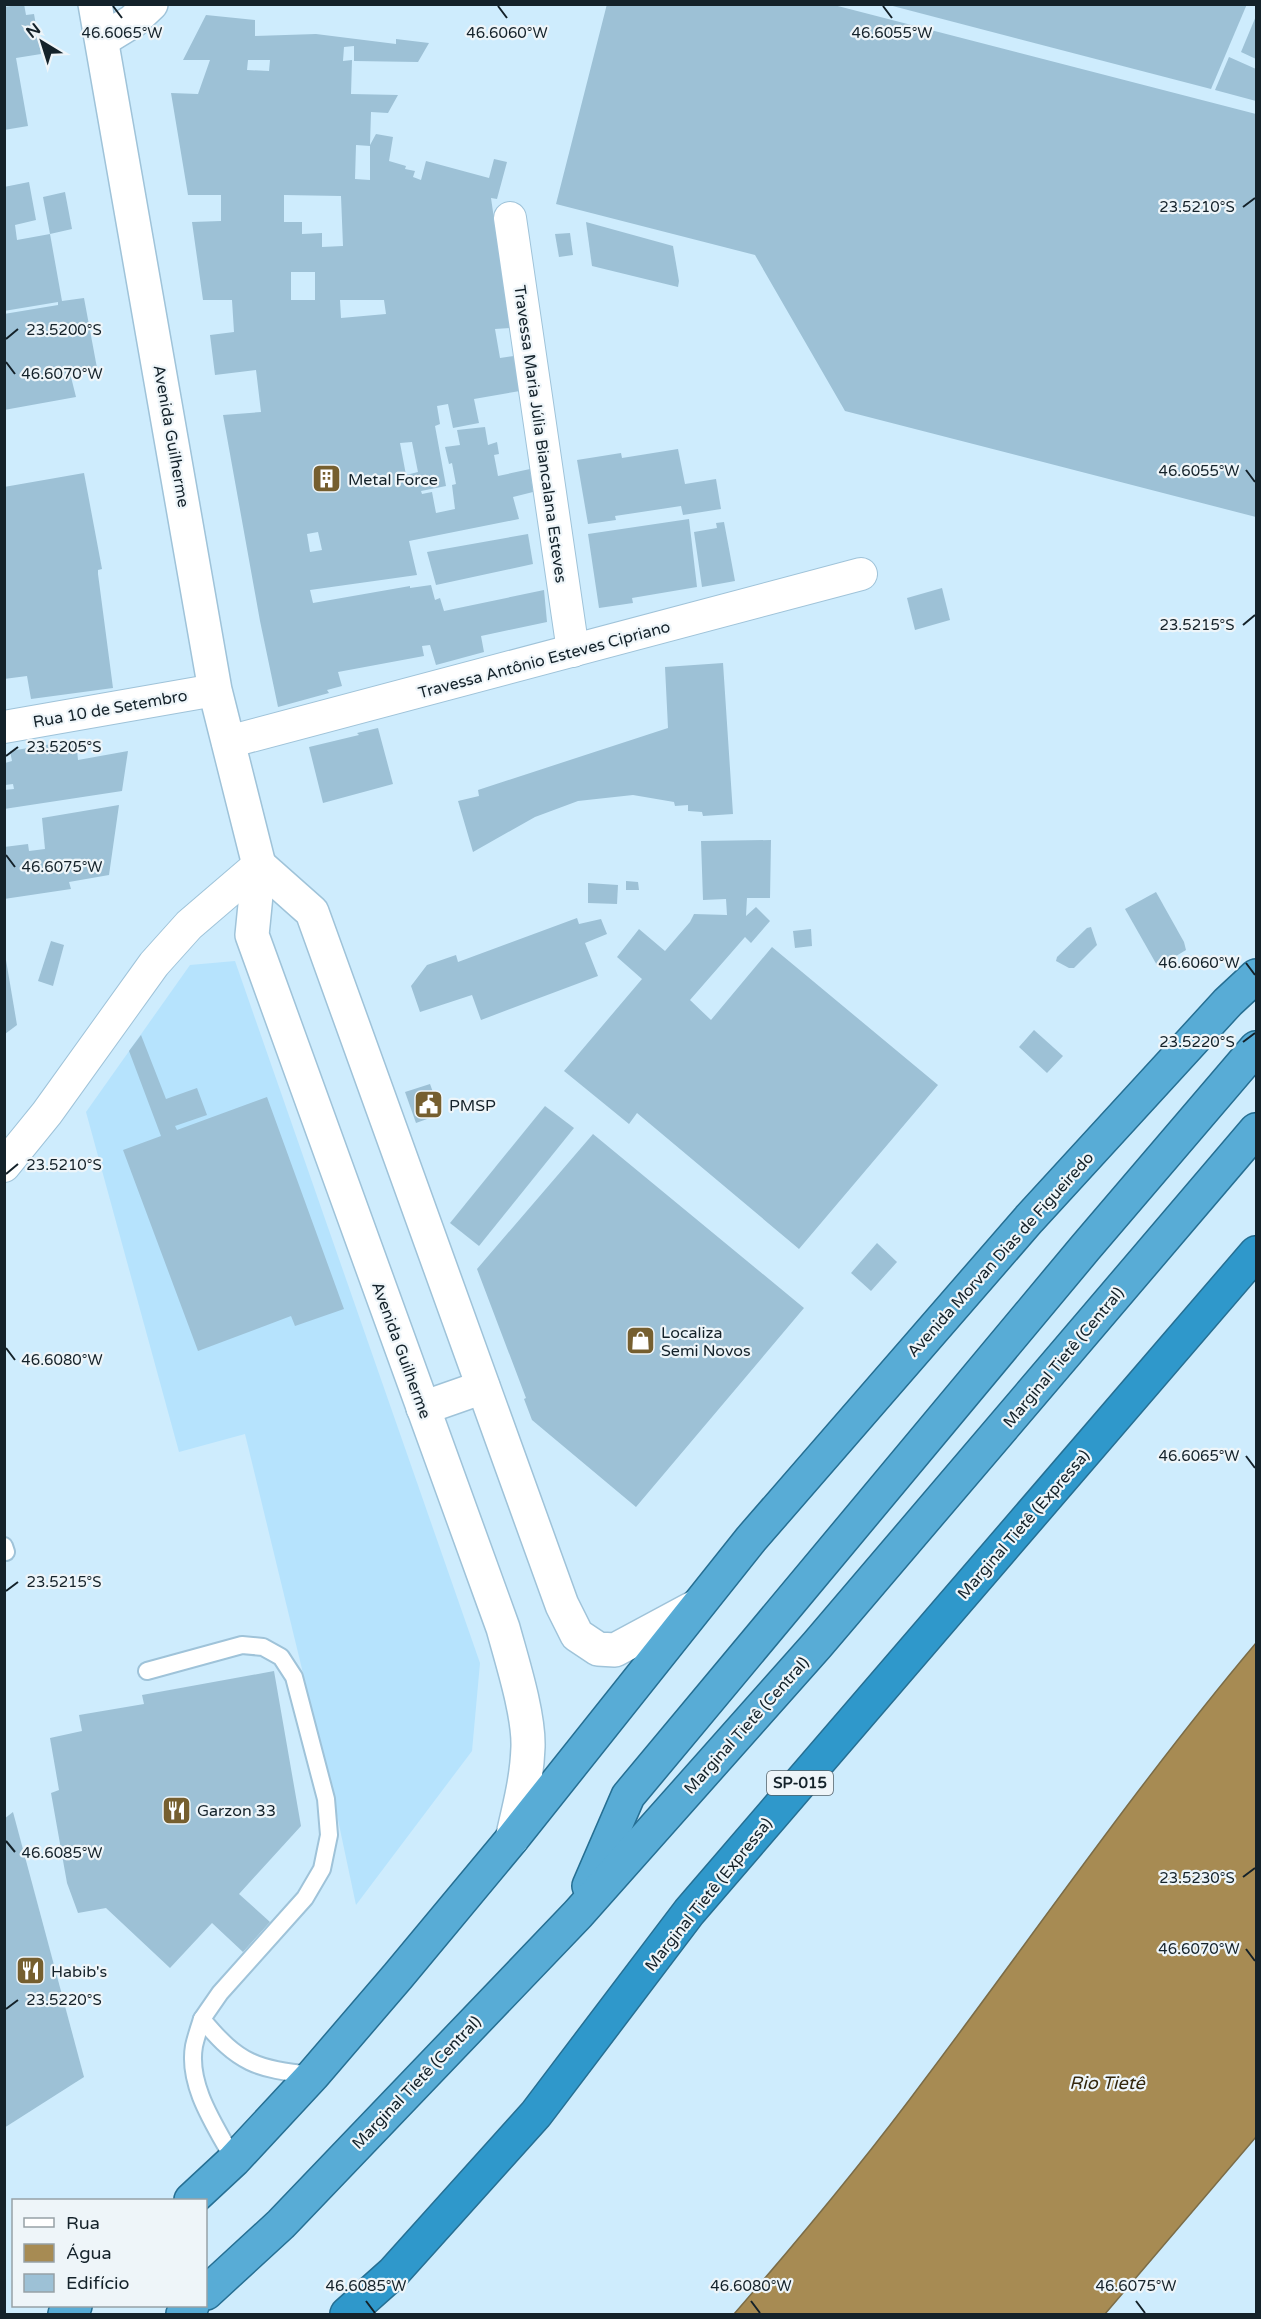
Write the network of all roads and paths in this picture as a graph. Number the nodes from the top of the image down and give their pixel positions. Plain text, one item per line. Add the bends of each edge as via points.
1 (95, 4) edge
2 (152, 4) edge
3 (102, 40) junction
4 (510, 218) dead end
5 (861, 574) dead end
6 (573, 651) junction
7 (215, 690) junction
8 (4, 726) edge
9 (228, 742) junction
10 (259, 865) junction
11 (1257, 976) edge
12 (1257, 1048) edge
13 (1257, 1130) edge
14 (4, 1166) edge
15 (1257, 1253) edge
16 (483, 1386) junction
17 (423, 1408) junction
18 (695, 1607) junction
19 (147, 1671) dead end
20 (512, 1839) junction
21 (578, 1914) junction
22 (202, 2019) junction
23 (313, 2075) junction
24 (234, 2160) junction
25 (192, 2199) edge
26 (207, 2293) edge
27 (347, 2314) edge

1 - 3 street, Avenida Guilherme
2 - 3 street
3 - 7 street, Avenida Guilherme
4 - 6 street, Travessa Maria Júlia Biancalana Esteves
5 - 6 street, Travessa Antônio Esteves Cipriano
6 - 9 street, Travessa Antônio Esteves Cipriano
7 - 8 street, Rua 10 de Setembro
7 - 9 street, Avenida Guilherme
9 - 10 street, Avenida Guilherme
10 - 14 street via 189,926 154,964
10 - 16 street via 312,912
10 - 17 street, Avenida Guilherme via 252,935
11 - 18 highway, Avenida Morvan Dias de Figueiredo via 1228,1002 1029,1219
12 - 21 highway via 628,1796
13 - 21 highway, Marginal Tietê (Central) via 817,1645
15 - 27 highway, Marginal Tietê (Expressa) / SP-015 via 689,1912 536,2114 393,2273
16 - 17 street
16 - 18 street via 562,1605 577,1635 598,1649 615,1650
17 - 20 street, Avenida Guilherme via 502,1628 523,1706 528,1745 525,1785
18 - 20 highway, Avenida Morvan Dias de Figueiredo
19 - 22 lane via 242,1645 263,1647 281,1657 294,1677 326,1799 329,1835 322,1869 305,1898 220,1993
20 - 23 highway, Avenida Morvan Dias de Figueiredo
21 - 26 highway, Marginal Tietê (Central) via 281,2224
22 - 23 lane via 240,2058 272,2071
22 - 24 lane via 194,2048 194,2070 206,2106
23 - 24 highway, Avenida Morvan Dias de Figueiredo
24 - 25 highway, Avenida Morvan Dias de Figueiredo

